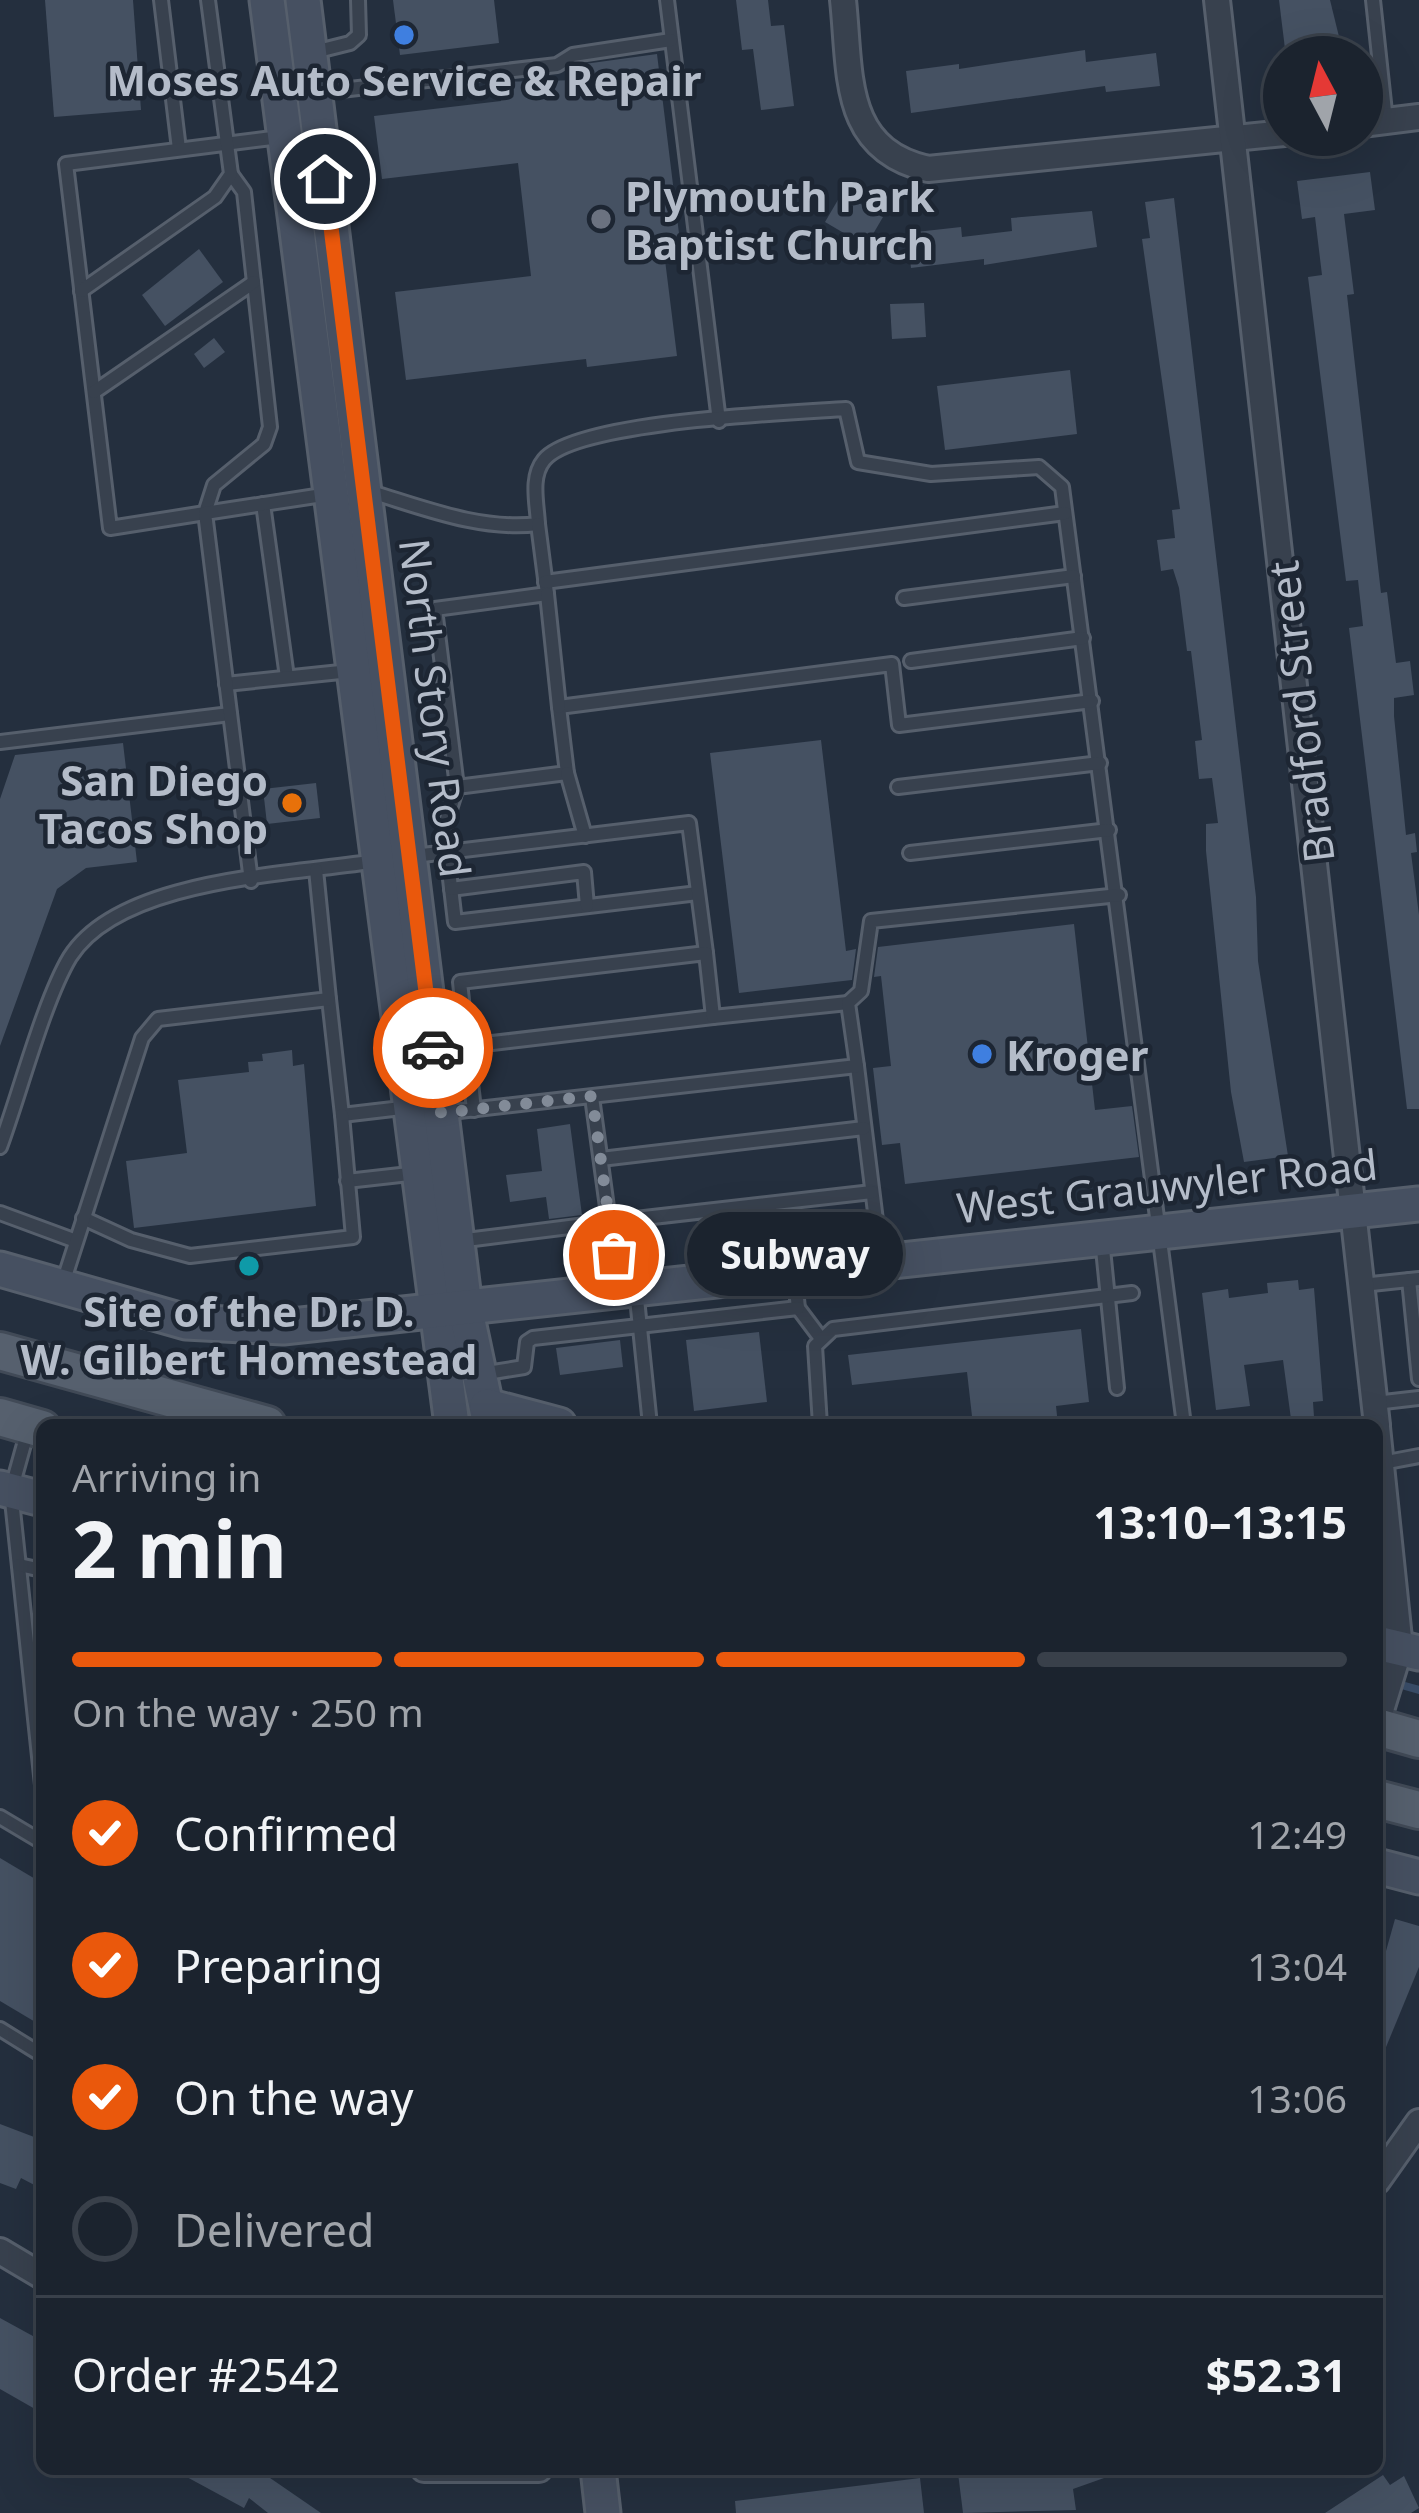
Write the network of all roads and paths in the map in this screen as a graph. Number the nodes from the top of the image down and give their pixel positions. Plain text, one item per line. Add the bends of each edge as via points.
1 (161, 0) edge
2 (208, 0) edge
3 (267, 0) edge
4 (303, 0) edge
5 (358, 0) edge
6 (667, 0) edge
7 (843, 0) edge
8 (1217, 0) edge
9 (1373, 0) edge
10 (1373, 36) edge
11 (671, 40) junction
12 (309, 53) junction
13 (275, 57) junction
14 (314, 93) junction
15 (1419, 117) edge
16 (1383, 121) edge
17 (302, 134) junction
18 (1263, 135) edge
19 (1234, 138) junction
20 (227, 143) junction
21 (179, 149) junction
22 (231, 174) junction
23 (254, 282) junction
24 (81, 291) junction
25 (94, 392) junction
26 (719, 421) junction
27 (347, 492) junction
28 (263, 504) junction
29 (1065, 512) junction
30 (205, 513) junction
31 (538, 524) junction
32 (1074, 576) junction
33 (546, 588) junction
34 (904, 598) dead end
35 (1083, 638) junction
36 (911, 661) dead end
37 (353, 670) junction
38 (286, 677) junction
39 (226, 684) junction
40 (1092, 701) junction
41 (559, 706) junction
42 (230, 714) junction
43 (0, 742) edge
44 (1100, 763) junction
45 (567, 773) junction
46 (457, 787) junction
47 (898, 787) dead end
48 (1109, 830) junction
49 (585, 836) junction
50 (446, 853) junction
51 (910, 853) dead end
52 (393, 859) junction
53 (316, 870) junction
54 (251, 881) junction
55 (451, 889) junction
56 (698, 893) junction
57 (1119, 895) junction
58 (587, 906) junction
59 (706, 953) junction
60 (329, 999) junction
61 (848, 1003) junction
62 (713, 1017) junction
63 (467, 1046) junction
64 (856, 1066) junction
65 (592, 1096) junction
66 (442, 1110) junction
67 (342, 1114) junction
68 (864, 1128) junction
69 (0, 1147) edge
70 (601, 1159) junction
71 (420, 1173) junction
72 (347, 1180) junction
73 (872, 1192) junction
74 (1419, 1204) edge
75 (1354, 1210) junction
76 (0, 1213) edge
77 (83, 1218) junction
78 (608, 1222) junction
79 (1161, 1232) junction
80 (1102, 1238) junction
81 (76, 1241) junction
82 (457, 1241) junction
83 (880, 1261) junction
84 (0, 1269) edge
85 (794, 1271) junction
86 (1414, 1279) edge
87 (1362, 1285) junction
88 (62, 1287) junction
89 (628, 1289) junction
90 (1132, 1293) dead end
91 (1110, 1295) junction
92 (452, 1308) junction
93 (798, 1308) junction
94 (640, 1325) junction
95 (819, 1336) junction
96 (0, 1351) edge
97 (1419, 1379) edge
98 (1117, 1388) dead end
99 (1419, 1397) edge
100 (486, 1402) edge
101 (1376, 1418) edge
102 (245, 1419) edge
103 (452, 1419) edge
104 (540, 1419) edge
105 (649, 1419) edge
106 (820, 1419) edge
107 (1183, 1419) edge
108 (24, 1424) edge
109 (1419, 1456) edge
110 (1383, 1463) edge
111 (1383, 1484) edge
112 (18, 1492) edge
113 (0, 1538) edge
114 (17, 1542) junction
115 (19, 1565) junction
116 (36, 1569) edge
117 (1399, 1648) edge
118 (1383, 1704) edge
119 (1383, 1727) edge
120 (36, 1728) edge
121 (1419, 1739) edge
122 (1383, 1801) edge
123 (1419, 1810) edge
124 (0, 1817) edge
125 (36, 1838) edge
126 (1383, 1868) edge
127 (1419, 1877) edge
128 (0, 2029) edge
129 (36, 2051) edge
130 (1419, 2122) edge
131 (1383, 2173) edge
132 (0, 2251) edge
133 (36, 2272) edge
134 (599, 2475) edge
135 (603, 2513) edge

1 - 21 lane
2 - 20 lane
3 - 13 main road, North Story Road
4 - 12 main road, North Story Road
5 - 12 lane via 359,35
6 - 11 lane
7 - 19 street via 864,129 880,150 913,166
8 - 19 street, Bradford Street
9 - 10 lane
11 - 14 lane via 572,55 557,65
11 - 26 lane
12 - 13 lane
12 - 14 main road, North Story Road
13 - 17 main road, North Story Road
14 - 17 main road, North Story Road
15 - 16 street
17 - 20 lane
17 - 27 main road, North Story Road
18 - 19 street
19 - 75 street, Bradford Street
20 - 21 lane
20 - 22 lane
21 - 24 lane via 65,164
22 - 23 lane via 244,192
22 - 24 lane via 215,197
23 - 25 lane
23 - 30 lane via 270,427 264,444 214,484
24 - 25 lane
25 - 30 lane via 110,528
26 - 29 lane via 846,410 858,462 931,474 1039,467 1062,488
26 - 31 lane via 588,434 546,457 536,475
27 - 28 lane
27 - 31 lane via 465,519
27 - 37 main road, North Story Road
27 - 52 main road, North Story Road
28 - 30 lane
28 - 38 lane
29 - 32 lane
29 - 33 lane
30 - 39 lane
31 - 33 lane
32 - 34 lane
32 - 35 lane
33 - 41 lane
33 - 46 lane via 435,609
35 - 36 lane
35 - 40 lane
37 - 38 lane
37 - 52 main road, North Story Road
38 - 39 lane
39 - 42 lane
40 - 41 lane via 899,725 892,664
40 - 44 lane
41 - 45 lane
42 - 43 lane
42 - 54 lane
44 - 47 lane
44 - 48 lane
45 - 46 lane
45 - 49 lane
46 - 50 lane via 444,828
48 - 51 lane
48 - 57 lane
49 - 50 lane
49 - 56 lane via 689,824
50 - 52 lane
50 - 55 lane
52 - 53 lane
52 - 66 main road, North Story Road
53 - 54 lane
53 - 60 lane
54 - 69 lane via 155,899 88,933 68,961
55 - 58 lane via 455,922
55 - 58 lane via 584,872
56 - 58 lane
56 - 59 lane
57 - 61 lane via 871,922 861,991
57 - 79 lane
59 - 62 lane
59 - 63 lane via 460,982
60 - 67 lane
60 - 77 lane via 158,1019 142,1038
61 - 62 lane
61 - 64 lane
62 - 63 lane
63 - 66 lane
64 - 65 lane
64 - 68 lane
65 - 66 lane
65 - 70 lane
66 - 67 lane
66 - 71 main road, North Story Road
66 - 82 main road, North Story Road
67 - 72 lane
68 - 70 lane
68 - 73 lane
70 - 78 lane
71 - 72 lane
71 - 92 main road, North Story Road
72 - 77 lane via 353,1237 190,1256
73 - 78 lane
73 - 83 lane
74 - 75 main road, West Grauwyler Road
75 - 79 main road, West Grauwyler Road
75 - 87 street, Bradford Street
76 - 81 lane
77 - 81 lane
78 - 82 lane
78 - 89 lane
79 - 80 main road, West Grauwyler Road
79 - 107 lane
80 - 83 main road, West Grauwyler Road
80 - 91 lane
81 - 88 lane
82 - 92 main road, North Story Road
83 - 85 main road, West Grauwyler Road
84 - 88 main road, West Grauwyler Road
85 - 89 main road, West Grauwyler Road
85 - 93 lane
86 - 87 lane
86 - 97 lane
87 - 101 street, Bradford Street
88 - 92 main road, West Grauwyler Road via 227,1326
89 - 92 main road, West Grauwyler Road
89 - 94 lane
90 - 91 lane
91 - 95 lane
91 - 98 lane
92 - 100 main road, North Story Road
92 - 103 main road, North Story Road
93 - 94 lane
93 - 95 lane
94 - 100 lane via 533,1338 524,1367
94 - 105 lane
95 - 106 lane
96 - 102 main road
99 - 101 lane
100 - 104 main road
108 - 112 lane
109 - 110 lane
111 - 117 street, Bradford Street
112 - 114 lane
113 - 114 lane
114 - 115 lane
115 - 116 lane
115 - 120 lane
117 - 118 street
119 - 121 main road
122 - 123 main road
124 - 125 lane
126 - 127 main road
128 - 129 lane
130 - 131 street
132 - 133 street
134 - 135 main road

